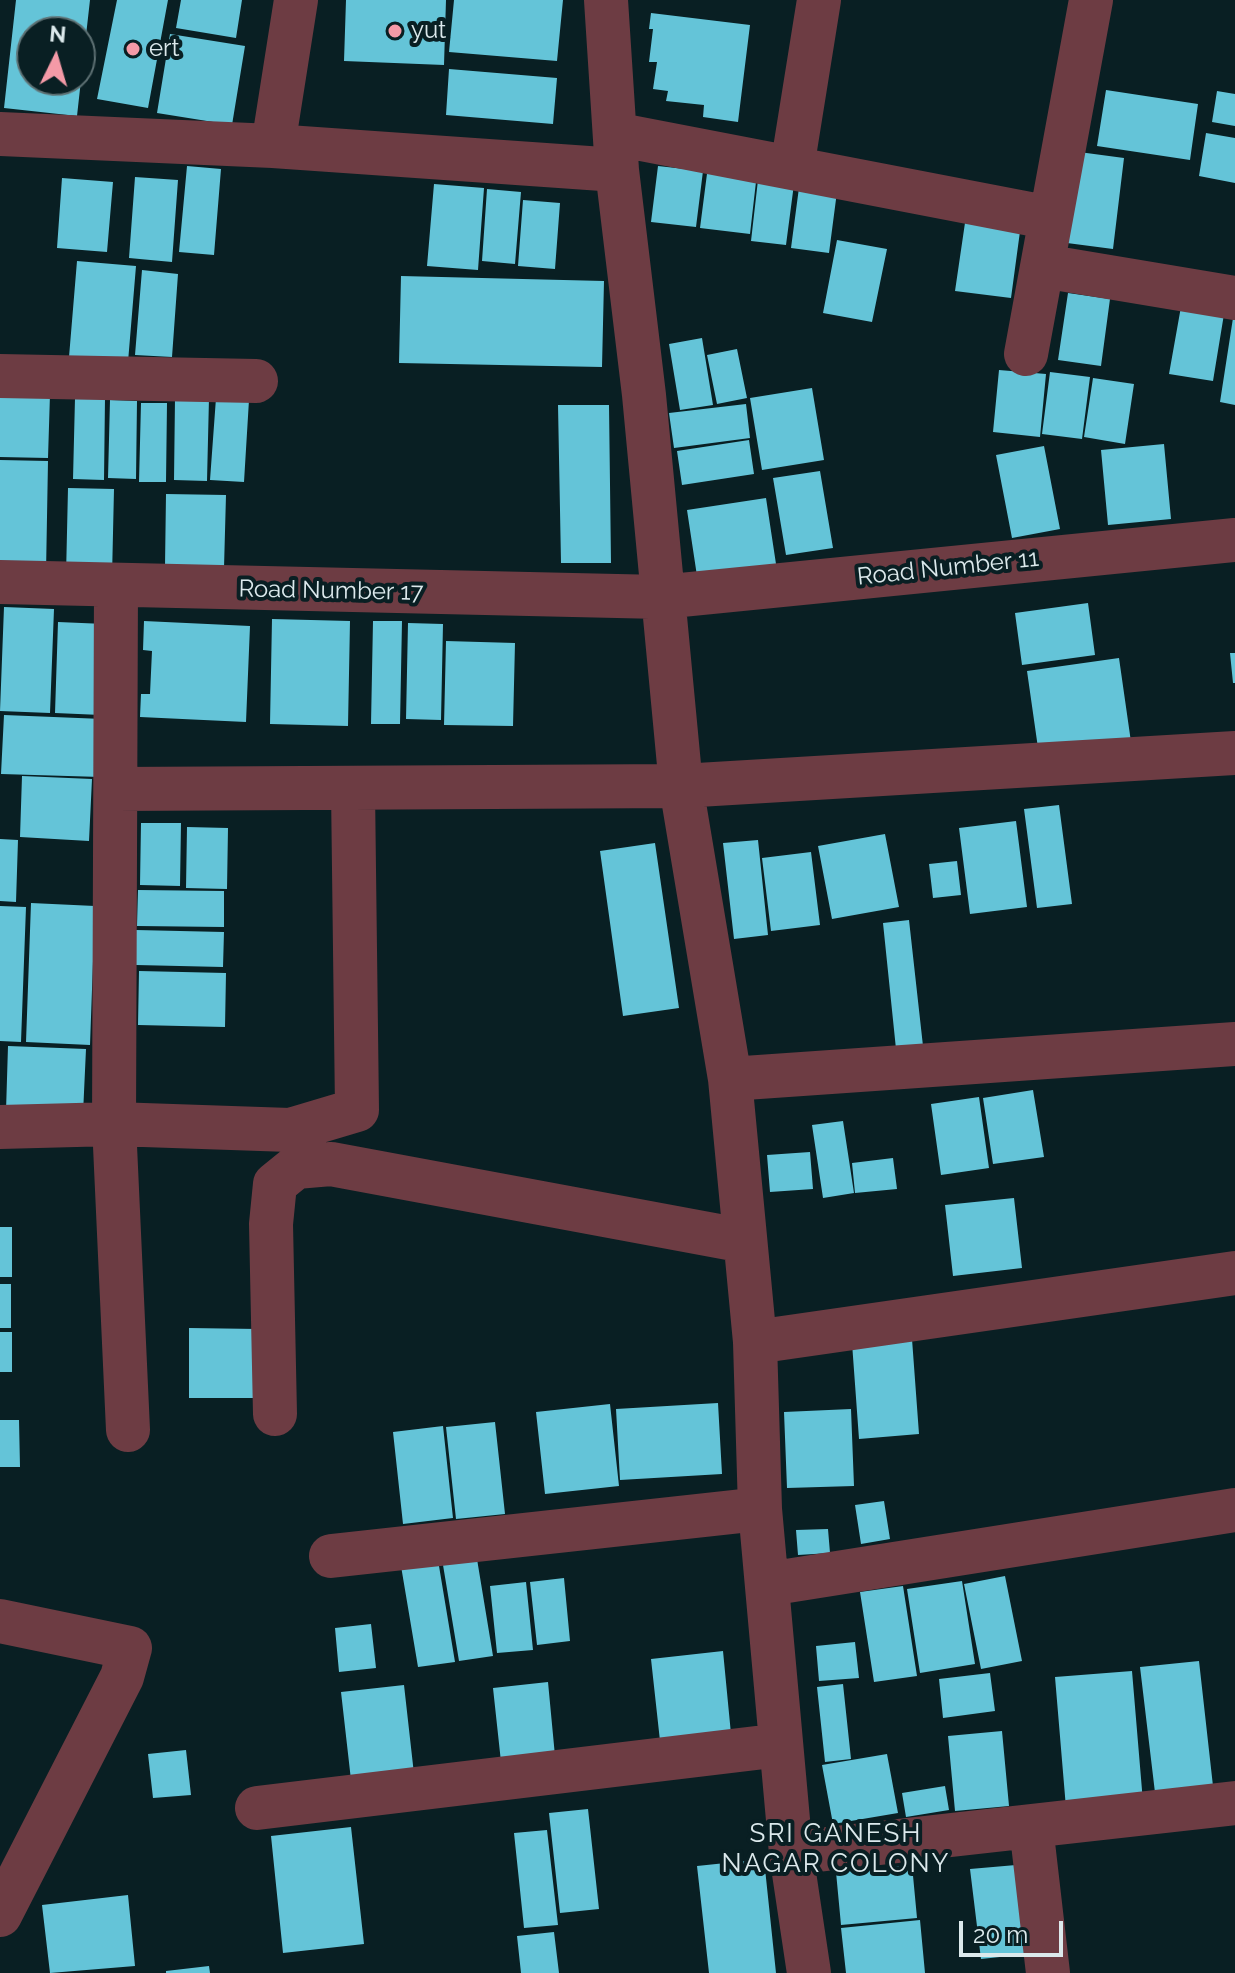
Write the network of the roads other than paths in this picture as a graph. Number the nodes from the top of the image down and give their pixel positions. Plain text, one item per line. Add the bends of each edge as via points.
1 (296, 0) edge
2 (606, 0) edge
3 (819, 0) edge
4 (1091, 0) edge
5 (0, 134) edge
6 (273, 146) junction
7 (616, 152) junction
8 (792, 168) junction
9 (1051, 218) junction
10 (1043, 266) junction
11 (1235, 298) edge
12 (1026, 354) dead end
13 (0, 376) edge
14 (256, 381) dead end
15 (1235, 540) edge
16 (0, 582) edge
17 (116, 586) junction
18 (661, 597) junction
19 (1235, 753) edge
20 (681, 786) junction
21 (116, 789) junction
22 (353, 789) junction
23 (1235, 1044) edge
24 (730, 1079) junction
25 (114, 1124) junction
26 (0, 1127) edge
27 (745, 1241) junction
28 (1235, 1273) edge
29 (755, 1342) junction
30 (275, 1414) dead end
31 (128, 1430) dead end
32 (760, 1509) junction
33 (1235, 1510) edge
34 (331, 1556) dead end
35 (768, 1584) junction
36 (0, 1621) edge
37 (781, 1745) junction
38 (1235, 1803) edge
39 (257, 1808) dead end
40 (1031, 1826) junction
41 (791, 1853) junction
42 (0, 1915) edge
43 (809, 1973) edge
44 (1048, 1973) edge

1 - 6 street
2 - 7 street
3 - 8 street
4 - 9 street
5 - 6 street
6 - 7 street
7 - 8 street
7 - 18 street
8 - 9 street
9 - 10 street
10 - 11 street
10 - 12 street
13 - 14 street
15 - 18 street, Road Number 11
16 - 17 street, Road Number 17
17 - 18 street, Road Number 17
17 - 21 street
18 - 20 street
19 - 20 street
20 - 22 street
20 - 24 street
21 - 22 street
21 - 25 street
22 - 25 street via 357,1110 290,1130
23 - 24 street
24 - 27 street
25 - 26 street
25 - 31 street
27 - 29 street
27 - 30 street via 331,1164 296,1167 275,1184 271,1224
28 - 29 street
29 - 32 street
32 - 34 street
32 - 35 street
33 - 35 street
35 - 37 street
36 - 42 street via 130,1648 122,1677
37 - 39 street
37 - 41 street
38 - 40 street
40 - 41 street
40 - 44 street
41 - 43 street

